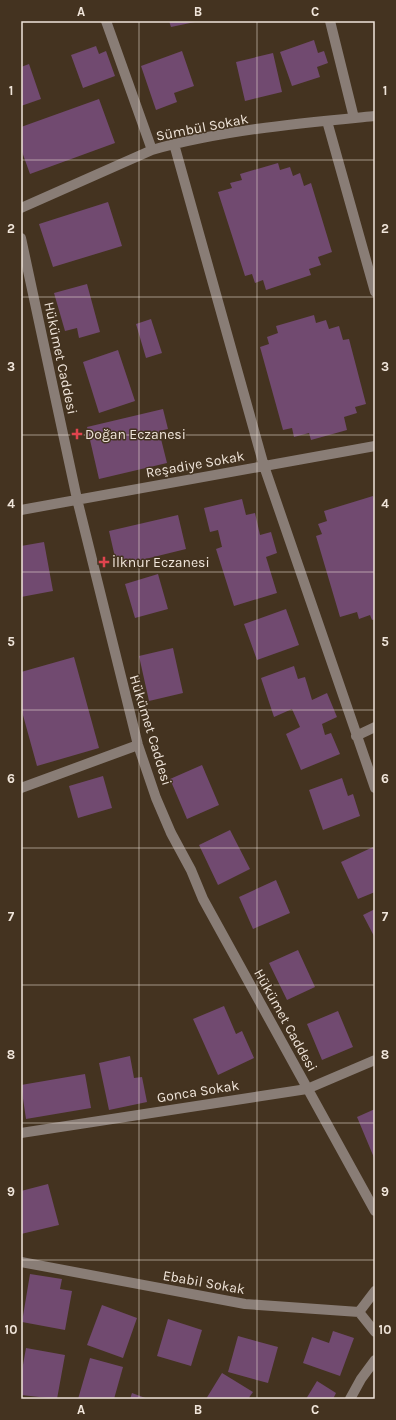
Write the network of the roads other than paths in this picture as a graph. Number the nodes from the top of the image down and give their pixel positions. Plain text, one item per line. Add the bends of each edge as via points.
1 (106, 21) edge
2 (330, 21) edge
3 (375, 116) edge
4 (354, 118) junction
5 (327, 122) junction
6 (174, 144) junction
7 (152, 150) junction
8 (21, 208) edge
9 (21, 238) edge
10 (375, 292) edge
11 (375, 446) edge
12 (264, 466) junction
13 (77, 499) junction
14 (21, 510) edge
15 (375, 727) edge
16 (356, 736) junction
17 (138, 746) junction
18 (21, 788) edge
19 (375, 788) edge
20 (375, 1060) edge
21 (307, 1089) junction
22 (21, 1133) edge
23 (375, 1211) edge
24 (21, 1262) edge
25 (375, 1291) edge
26 (359, 1312) junction
27 (375, 1332) edge
28 (375, 1360) edge
29 (350, 1399) edge

1 - 7 street
2 - 4 street
3 - 4 street, Sümbül Sokak
4 - 5 street, Sümbül Sokak
5 - 6 street, Sümbül Sokak via 217,135
5 - 10 street
6 - 7 street, Sümbül Sokak
6 - 12 street
7 - 8 street, Sümbül Sokak
9 - 13 street, Hükümet Caddesi
11 - 12 street, Reşadiye Sokak
12 - 13 street, Reşadiye Sokak
12 - 16 street
13 - 14 street, Reşadiye Sokak
13 - 17 street, Hükümet Caddesi
15 - 16 street
16 - 19 street
17 - 18 street
17 - 21 street, Hükümet Caddesi via 156,798 203,899
20 - 21 street, Gonca Sokak
21 - 22 street, Gonca Sokak
21 - 23 street, Hükümet Caddesi
24 - 26 street, Ebabil Sokak via 245,1304
25 - 26 street
26 - 27 street
28 - 29 street

